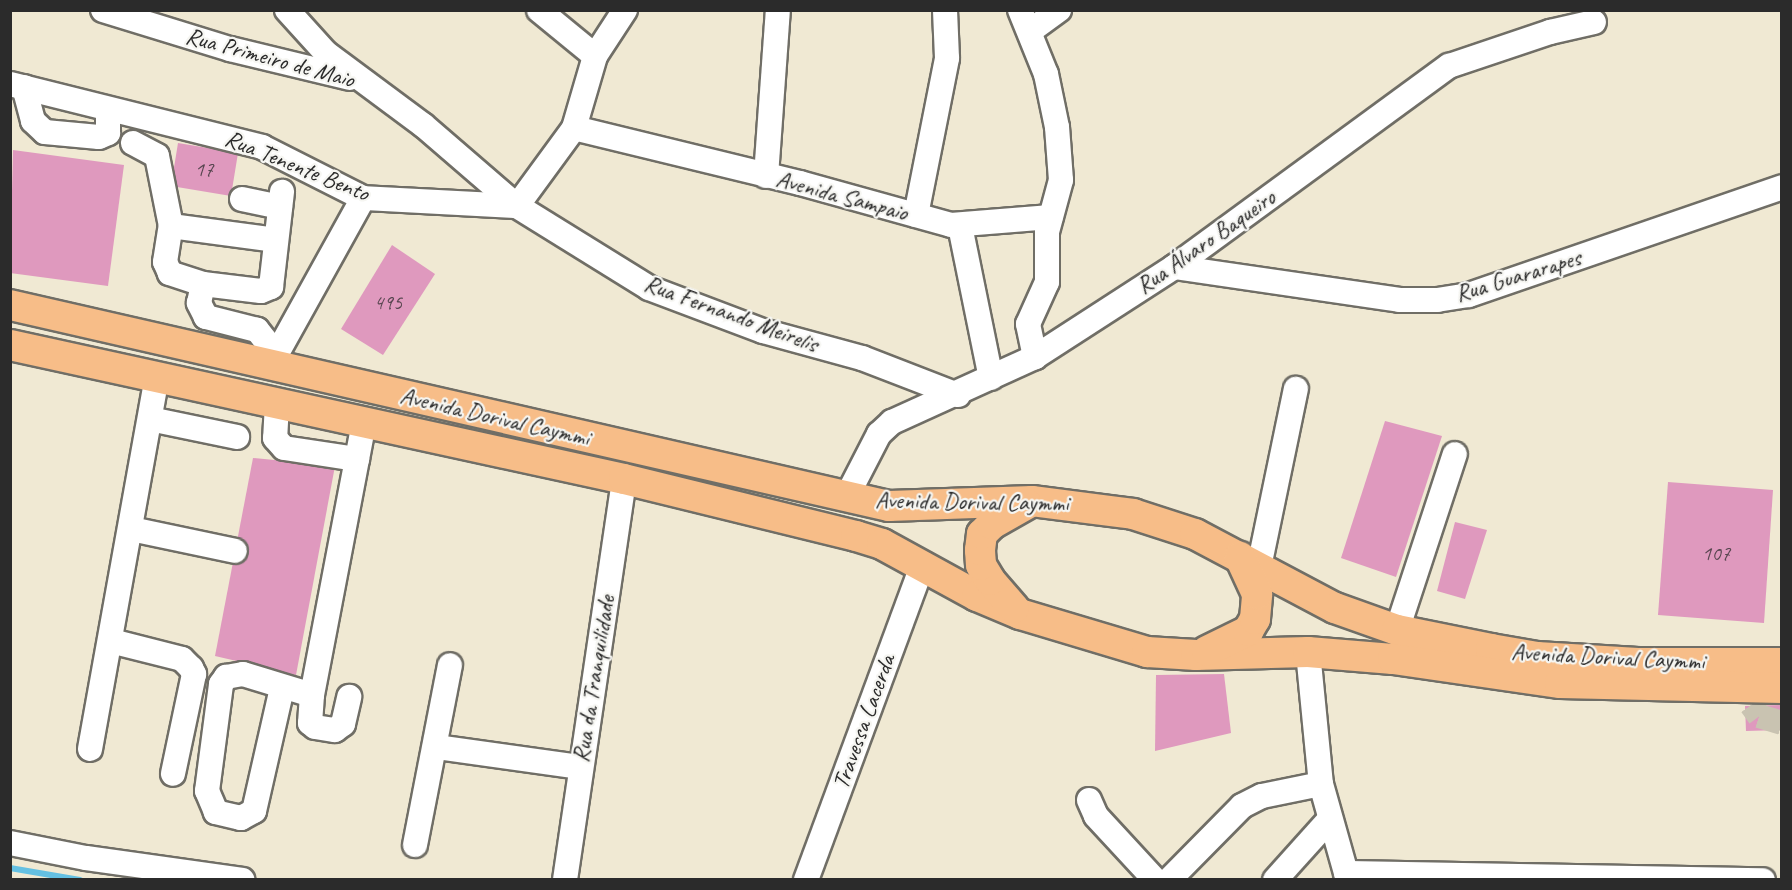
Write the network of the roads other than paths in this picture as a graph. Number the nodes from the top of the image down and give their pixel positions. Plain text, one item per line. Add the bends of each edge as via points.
1 (103, 10) edge
2 (287, 10) edge
3 (539, 10) edge
4 (625, 10) edge
5 (778, 10) edge
6 (945, 10) edge
7 (1059, 10) edge
8 (1025, 21) edge
9 (1594, 22) dead end
10 (595, 56) junction
11 (367, 83) junction
12 (17, 86) edge
13 (108, 109) junction
14 (574, 128) junction
15 (133, 143) dead end
16 (766, 176) junction
17 (1782, 186) edge
18 (363, 198) junction
19 (242, 200) dead end
20 (517, 206) junction
21 (916, 216) junction
22 (1051, 217) junction
23 (171, 226) junction
24 (960, 226) junction
25 (276, 240) junction
26 (1174, 267) junction
27 (203, 284) junction
28 (10, 305) edge
29 (228, 321) junction
30 (10, 345) edge
31 (225, 356) junction
32 (1035, 357) junction
33 (273, 360) junction
34 (157, 377) junction
35 (991, 378) junction
36 (1296, 389) dead end
37 (958, 394) junction
38 (277, 403) junction
39 (150, 419) junction
40 (364, 422) junction
41 (237, 437) dead end
42 (1455, 454) dead end
43 (357, 459) junction
44 (624, 479) junction
45 (847, 496) junction
46 (1032, 501) junction
47 (131, 529) junction
48 (236, 551) dead end
49 (1250, 562) junction
50 (923, 564) junction
51 (1020, 614) junction
52 (1397, 630) junction
53 (111, 641) junction
54 (1308, 652) junction
55 (1196, 655) junction
56 (1782, 663) edge
57 (450, 665) dead end
58 (282, 688) junction
59 (1782, 688) edge
60 (312, 695) junction
61 (349, 697) dead end
62 (436, 747) junction
63 (90, 749) dead end
64 (580, 767) junction
65 (173, 774) dead end
66 (1321, 784) junction
67 (1089, 800) dead end
68 (1330, 819) junction
69 (10, 843) edge
70 (416, 845) dead end
71 (1347, 876) edge
72 (242, 879) edge
73 (565, 879) edge
74 (806, 879) edge
75 (1155, 879) edge
76 (1169, 879) edge
77 (1275, 879) edge
78 (1763, 879) edge

1 - 11 street, Rua Primeiro de Maio via 230,50
2 - 11 street, Rua Fernando Meirelis via 326,53
3 - 10 street
4 - 10 street
5 - 16 street
6 - 21 street via 947,58
7 - 8 street
8 - 22 street via 1046,74 1057,127 1061,180
9 - 26 street, Rua Álvaro Baqueiro via 1550,32 1449,66
10 - 14 street
11 - 20 street, Rua Fernando Meirelis via 423,124
12 - 13 street, Rua Tenente Bento
12 - 13 street via 33,121 45,132 99,137 108,133
13 - 18 street, Rua Tenente Bento via 262,147
14 - 16 street, Avenida Sampaio
14 - 20 street
15 - 23 street via 157,156
16 - 21 street, Avenida Sampaio
17 - 26 street, Rua Guararapes via 1469,295 1437,300 1400,300
18 - 20 street, Rua Tenente Bento
18 - 33 street
19 - 25 street via 281,200
20 - 37 street, Rua Fernando Meirelis via 649,288 763,331 862,358
21 - 24 street, Avenida Sampaio
22 - 24 street, Avenida Sampaio
22 - 32 street via 1046,243 1050,261 1047,282 1028,324
23 - 25 street
23 - 27 street via 165,262 170,273
24 - 35 street
25 - 27 street via 273,283 267,290
26 - 32 street, Rua Álvaro Baqueiro
27 - 29 street via 200,309 206,317
28 - 31 main road, Avenida Dorival Caymmi
29 - 31 street via 232,344
29 - 33 street via 257,330
30 - 34 main road, Avenida Dorival Caymmi
31 - 33 main road, Avenida Dorival Caymmi
32 - 35 street, Rua Álvaro Baqueiro
33 - 45 main road, Avenida Dorival Caymmi
34 - 38 main road, Avenida Dorival Caymmi
34 - 39 street
35 - 37 street, Rua Álvaro Baqueiro
36 - 49 street
37 - 45 street, Rua Álvaro Baqueiro via 886,428 864,458
38 - 40 main road, Avenida Dorival Caymmi
38 - 43 street via 275,438 284,448
39 - 41 street
39 - 47 street
40 - 43 street
40 - 44 main road, Avenida Dorival Caymmi
42 - 52 street
43 - 60 street
44 - 50 main road, Avenida Dorival Caymmi via 856,536
44 - 64 street, Rua da Tranquilidade
45 - 46 main road, Avenida Dorival Caymmi via 889,506
46 - 49 main road, Avenida Dorival Caymmi via 1133,514 1195,534
46 - 51 main road via 992,524 982,534 980,550 981,565 990,580
47 - 48 street
47 - 53 street
49 - 52 main road, Avenida Dorival Caymmi via 1335,608
49 - 55 main road via 1257,594 1255,619 1237,638
50 - 51 main road, Avenida Dorival Caymmi via 977,596
50 - 74 street, Travessa Lacerda
51 - 55 main road, Avenida Dorival Caymmi via 1147,652
52 - 56 main road, Avenida Dorival Caymmi via 1537,657 1638,663
53 - 63 street
53 - 65 street via 182,659 194,674
54 - 55 main road, Avenida Dorival Caymmi
54 - 59 main road, Avenida Dorival Caymmi via 1393,659 1560,683 1748,696
54 - 66 street
57 - 62 street
58 - 58 street via 243,674 226,677 221,684 207,791 216,812 241,818 254,811
58 - 60 street
60 - 61 street via 310,723 315,728 335,730 344,724
62 - 64 street
62 - 70 street
64 - 73 street, Rua da Tranquilidade
66 - 68 street
66 - 76 street via 1262,796 1242,806
67 - 75 street via 1096,816
68 - 71 street
68 - 77 street
69 - 72 street via 86,858
71 - 78 street

